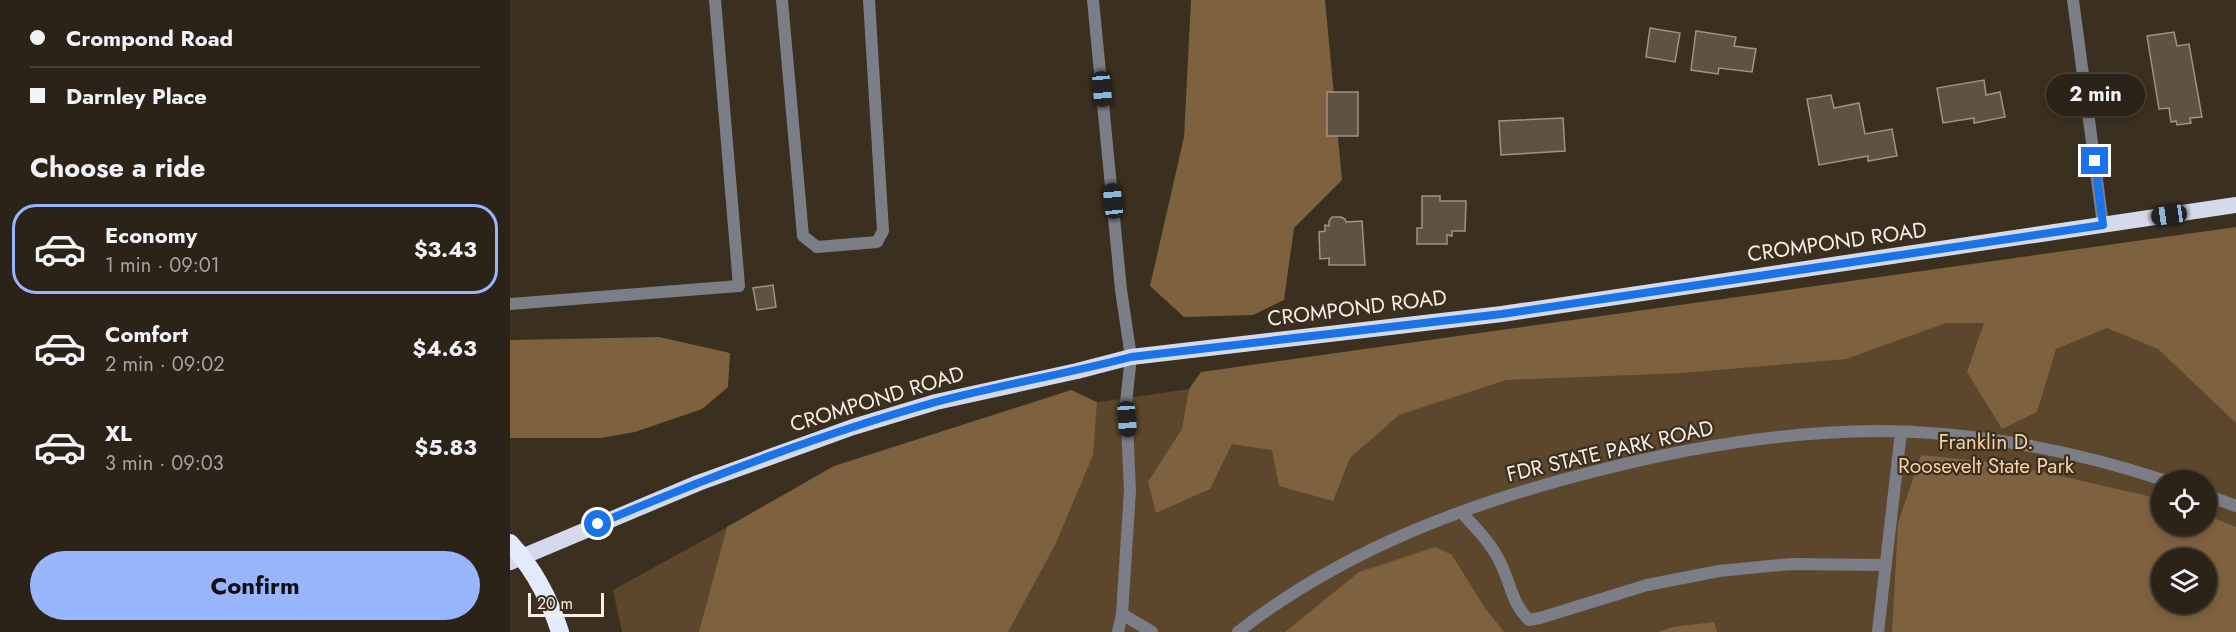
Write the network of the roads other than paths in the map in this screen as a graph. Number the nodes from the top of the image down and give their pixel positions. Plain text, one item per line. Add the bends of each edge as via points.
1 (715, 0) edge
2 (782, 0) edge
3 (869, 0) edge
4 (1093, 0) edge
5 (2073, 0) edge
6 (2236, 205) edge
7 (2103, 225) junction
8 (510, 304) edge
9 (1131, 357) junction
10 (1900, 432) junction
11 (2151, 476) edge
12 (2217, 499) edge
13 (2236, 506) edge
14 (1461, 512) junction
15 (514, 554) edge
16 (1886, 565) junction
17 (1122, 614) junction
18 (560, 632) edge
19 (1119, 632) edge
20 (1152, 632) edge
21 (1238, 632) edge
22 (1878, 632) edge

1 - 8 street via 739,286
2 - 3 street via 803,236 817,247 877,242 883,231
4 - 9 street
5 - 7 street
6 - 7 highway, CROMPOND ROAD
7 - 9 highway, CROMPOND ROAD via 1502,314
9 - 15 highway, CROMPOND ROAD via 936,402 853,427
9 - 17 street via 1126,403 1130,490
10 - 11 street, FDR STATE PARK ROAD via 2034,447
10 - 14 street, FDR STATE PARK ROAD via 1784,437 1708,446 1559,480
10 - 16 street
12 - 13 street
14 - 16 street via 1491,545 1518,609 1529,620 1647,585 1719,571 1791,564
14 - 21 street, FDR STATE PARK ROAD via 1376,547 1309,583
15 - 18 highway via 552,607
16 - 22 street
17 - 19 street
17 - 20 street

